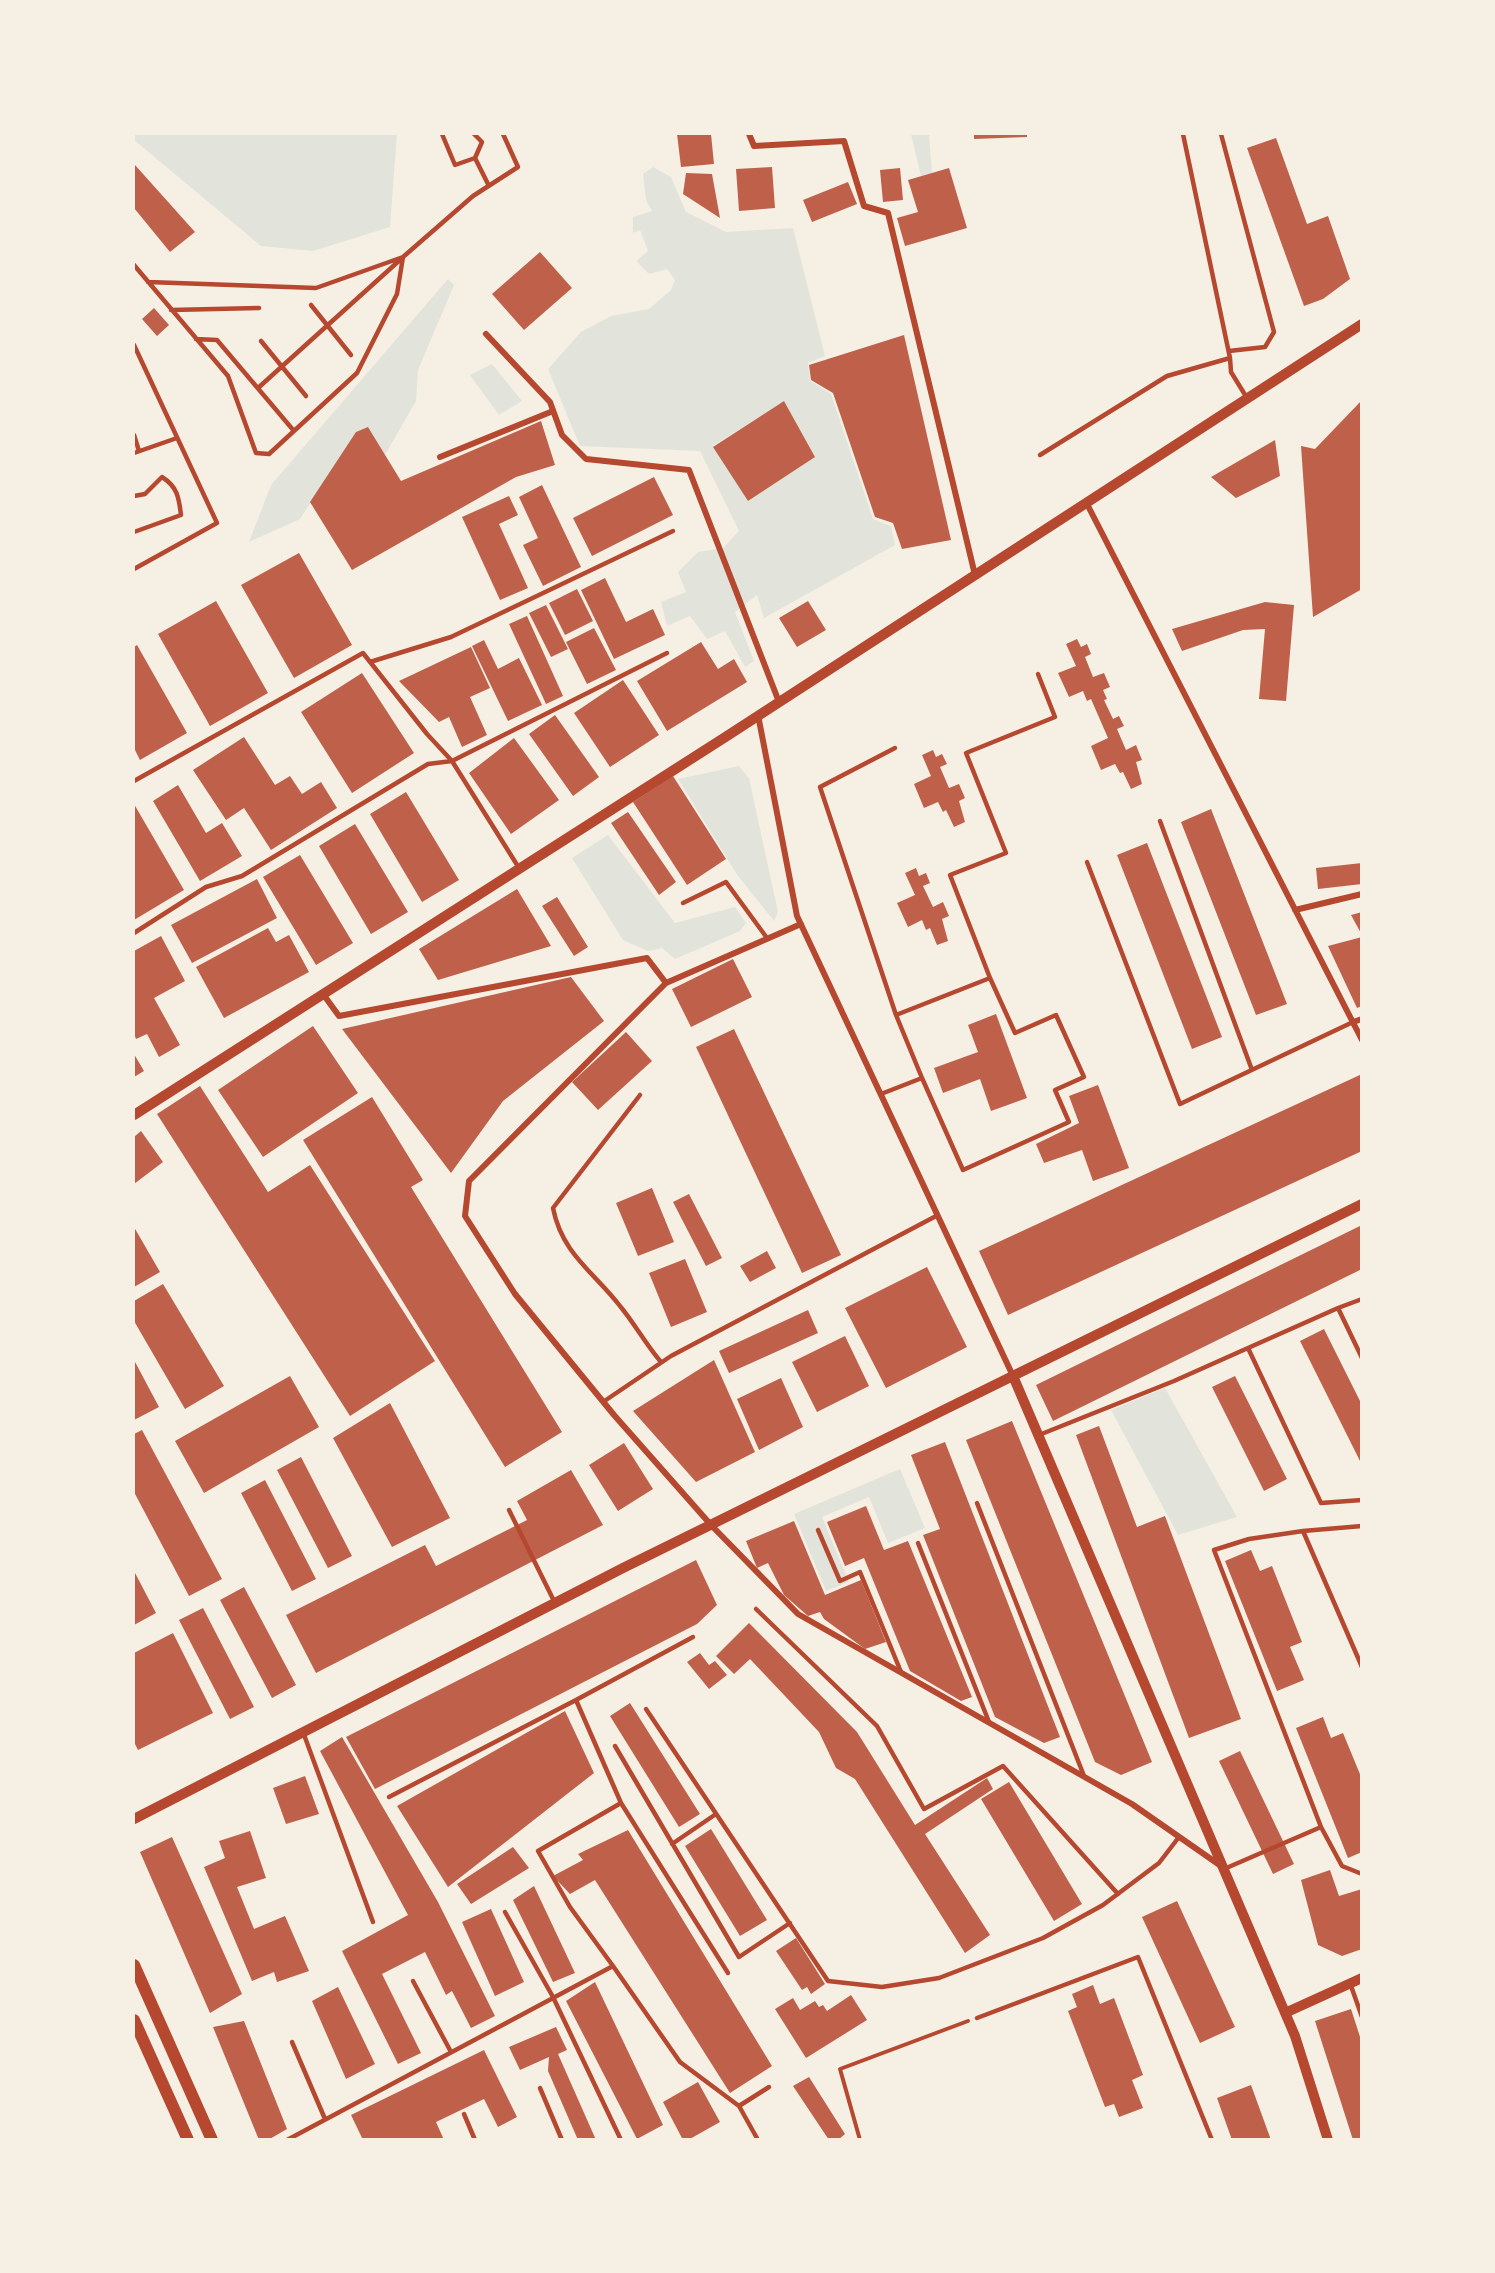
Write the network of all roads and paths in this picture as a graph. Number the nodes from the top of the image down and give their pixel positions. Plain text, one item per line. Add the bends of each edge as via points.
1 (442, 134) edge
2 (474, 134) edge
3 (503, 134) edge
4 (749, 134) edge
5 (1184, 134) edge
6 (1221, 134) edge
7 (475, 158) junction
8 (489, 186) junction
9 (403, 257) junction
10 (134, 265) edge
11 (148, 282) junction
12 (311, 305) dead end
13 (259, 308) dead end
14 (171, 310) junction
15 (1362, 324) edge
16 (328, 325) junction
17 (486, 334) dead end
18 (196, 339) junction
19 (261, 341) dead end
20 (134, 345) edge
21 (1229, 351) junction
22 (351, 355) dead end
23 (140, 358) junction
24 (1230, 358) junction
25 (134, 361) edge
26 (283, 366) junction
27 (258, 388) junction
28 (306, 396) dead end
29 (1247, 398) junction
30 (553, 411) junction
31 (294, 431) junction
32 (134, 435) edge
33 (177, 438) junction
34 (140, 451) junction
35 (134, 453) edge
36 (1040, 455) dead end
37 (440, 457) dead end
38 (134, 496) edge
39 (1086, 502) junction
40 (673, 531) dead end
41 (134, 532) edge
42 (134, 569) edge
43 (975, 575) junction
44 (667, 653) dead end
45 (370, 662) junction
46 (1038, 674) dead end
47 (779, 702) junction
48 (758, 715) junction
49 (895, 748) dead end
50 (452, 760) junction
51 (134, 781) edge
52 (1160, 821) dead end
53 (1088, 862) dead end
54 (519, 868) junction
55 (1362, 894) edge
56 (684, 903) dead end
57 (1295, 910) junction
58 (801, 924) junction
59 (134, 933) edge
60 (767, 938) junction
61 (990, 978) junction
62 (666, 983) junction
63 (323, 994) junction
64 (896, 1015) junction
65 (1362, 1019) edge
66 (1353, 1022) junction
67 (1362, 1040) edge
68 (1252, 1070) junction
69 (922, 1078) junction
70 (881, 1094) junction
71 (640, 1095) dead end
72 (134, 1115) edge
73 (1362, 1204) edge
74 (938, 1215) junction
75 (1362, 1299) edge
76 (1338, 1308) junction
77 (1248, 1348) junction
78 (1362, 1358) edge
79 (661, 1362) junction
80 (1013, 1376) junction
81 (603, 1402) junction
82 (1039, 1435) junction
83 (1362, 1500) edge
84 (976, 1503) dead end
85 (508, 1510) dead end
86 (711, 1525) junction
87 (1362, 1526) edge
88 (818, 1530) dead end
89 (1303, 1531) junction
90 (918, 1544) dead end
91 (555, 1603) junction
92 (756, 1609) dead end
93 (693, 1637) dead end
94 (1362, 1667) edge
95 (901, 1672) junction
96 (576, 1700) junction
97 (646, 1709) dead end
98 (989, 1722) junction
99 (303, 1732) junction
100 (615, 1746) dead end
101 (1084, 1776) junction
102 (389, 1797) dead end
103 (621, 1803) junction
104 (716, 1814) junction
105 (134, 1819) edge
106 (1321, 1827) junction
107 (1179, 1837) junction
108 (672, 1844) junction
109 (1224, 1869) junction
110 (1362, 1874) edge
111 (1118, 1894) junction
112 (505, 1912) dead end
113 (373, 1922) dead end
114 (790, 1923) junction
115 (134, 1965) edge
116 (613, 1966) junction
117 (728, 1973) dead end
118 (1362, 1978) edge
119 (413, 1981) dead end
120 (1350, 1983) junction
121 (554, 1997) junction
122 (1285, 2013) junction
123 (1362, 2017) edge
124 (977, 2018) joint
125 (134, 2020) edge
126 (292, 2043) dead end
127 (451, 2052) junction
128 (769, 2087) dead end
129 (540, 2088) dead end
130 (739, 2106) junction
131 (464, 2114) dead end
132 (325, 2119) junction
133 (188, 2139) edge
134 (212, 2139) edge
135 (287, 2139) edge
136 (475, 2139) edge
137 (561, 2139) edge
138 (621, 2139) edge
139 (758, 2139) edge
140 (860, 2139) edge
141 (1212, 2139) edge
142 (1328, 2139) edge

1 - 7 lane via 455,165
2 - 7 lane via 482,142
3 - 8 lane via 518,167
4 - 43 street via 754,146 844,141 864,207 888,213
5 - 21 lane
6 - 21 lane via 1274,332 1265,347
7 - 8 lane
8 - 9 lane
9 - 11 lane via 316,288
9 - 16 lane
9 - 31 lane via 397,294 357,373
10 - 11 lane
11 - 14 lane
12 - 16 lane
13 - 14 lane
14 - 18 lane
15 - 29 street
16 - 22 lane
16 - 26 lane
17 - 30 street via 550,402
18 - 27 lane via 217,340
18 - 31 lane via 228,376 256,453 269,454
19 - 26 lane
20 - 23 lane
21 - 24 lane
23 - 25 lane
23 - 33 lane
24 - 29 lane via 1231,372
24 - 36 lane via 1167,376
26 - 27 lane
26 - 28 lane
27 - 31 lane
29 - 39 street
30 - 37 street
30 - 47 street via 562,435 585,459 689,470
32 - 34 lane
33 - 34 lane
33 - 42 lane via 217,523
34 - 35 lane
38 - 41 lane via 145,494 162,477 179,494 181,515
39 - 43 street
39 - 57 street
40 - 45 lane via 451,637
43 - 47 street
44 - 50 lane
45 - 50 lane
45 - 51 lane via 363,653
46 - 61 lane via 1055,717 966,753 1006,853 950,875
47 - 48 street
48 - 54 street
48 - 58 street
49 - 64 lane via 820,787
50 - 54 lane
50 - 59 lane via 428,764 242,876 206,887
52 - 68 lane
53 - 68 lane via 1180,1104
54 - 63 street
55 - 57 street
56 - 60 lane via 726,882
57 - 66 street
58 - 60 street
58 - 70 street
60 - 62 street
61 - 64 lane
61 - 69 lane via 1015,1033 1056,1015 1084,1077 1054,1090 1069,1122 963,1170
62 - 63 street via 647,958 339,1016
62 - 81 street via 469,1181 465,1216 514,1294
63 - 72 street
64 - 69 lane
65 - 66 street
66 - 67 street
66 - 68 lane
69 - 70 lane
70 - 74 street
71 - 79 lane via 554,1208 556,1222 572,1254 621,1306
73 - 80 street
74 - 79 lane
74 - 80 street
75 - 76 lane
76 - 77 lane
76 - 78 lane
77 - 82 lane
77 - 83 lane via 1321,1503
79 - 81 lane
80 - 82 street
80 - 86 street
81 - 86 street
82 - 109 street
84 - 101 lane
85 - 91 lane
86 - 91 street
86 - 95 street via 798,1614
87 - 89 lane
88 - 95 lane via 840,1581 860,1572
89 - 94 lane
89 - 106 lane via 1249,1539 1214,1551
90 - 98 lane
91 - 99 street
92 - 111 lane via 877,1726 924,1809 1003,1766
93 - 96 lane
95 - 98 street
96 - 102 lane
96 - 103 lane
97 - 104 lane
98 - 101 street
99 - 105 street
99 - 113 lane
100 - 108 lane
101 - 107 street
103 - 116 lane via 538,1851 570,1906
103 - 117 lane
104 - 108 lane
104 - 114 lane
106 - 109 lane
106 - 110 lane via 1342,1866
107 - 109 street
107 - 111 lane via 1159,1863
108 - 114 lane via 739,1957
109 - 122 street
111 - 114 lane via 1043,1938 939,1977 882,1987 828,1981
112 - 121 lane
115 - 134 main road
116 - 121 lane
116 - 130 lane via 680,2062
118 - 120 street
119 - 127 lane
120 - 122 street
120 - 123 lane
121 - 127 lane
121 - 138 lane
122 - 142 street
124 - 140 path via 840,2069
124 - 141 lane via 1138,1957
125 - 133 main road
126 - 132 lane
127 - 132 lane
128 - 130 lane
129 - 137 lane
130 - 139 lane
131 - 136 lane
132 - 135 lane

